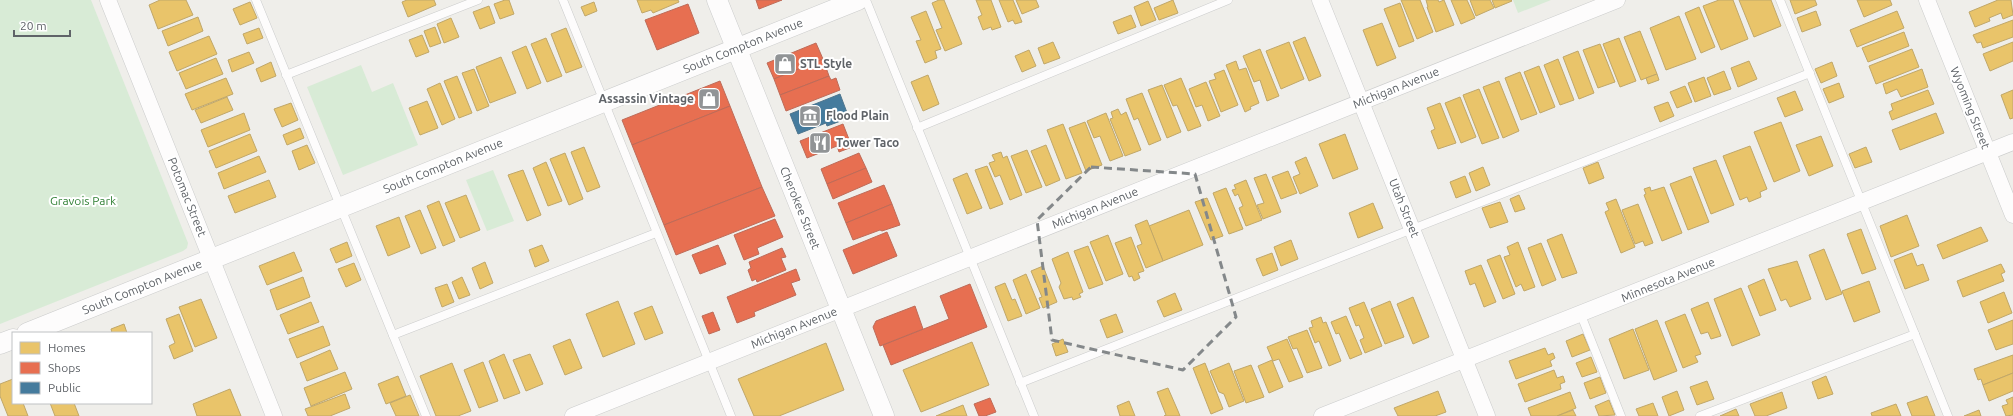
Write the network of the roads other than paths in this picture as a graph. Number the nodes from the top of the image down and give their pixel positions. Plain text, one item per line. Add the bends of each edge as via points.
1 (108, 0) edge
2 (256, 0) edge
3 (478, 0) edge
4 (563, 0) edge
5 (716, 0) edge
6 (858, 0) edge
7 (866, 0) edge
8 (1228, 0) edge
9 (1320, 0) edge
10 (1617, 0) edge
11 (1780, 0) edge
12 (1927, 0) edge
13 (736, 49) junction
14 (1810, 73) junction
15 (286, 75) junction
16 (603, 101) junction
17 (1362, 102) junction
18 (917, 128) junction
19 (2013, 142) edge
20 (1988, 152) junction
21 (1862, 202) junction
22 (342, 207) junction
23 (2013, 215) edge
24 (1413, 229) junction
25 (656, 233) junction
26 (970, 258) junction
27 (212, 259) junction
28 (841, 310) junction
29 (1581, 315) junction
30 (30, 332) edge
31 (1915, 334) junction
32 (393, 335) junction
33 (12, 339) edge
34 (0, 344) edge
35 (1465, 360) junction
36 (709, 362) junction
37 (1020, 383) junction
38 (274, 416) edge
39 (426, 416) edge
40 (573, 416) edge
41 (731, 416) edge
42 (884, 416) edge
43 (1034, 416) edge
44 (1322, 416) edge
45 (1487, 416) edge
46 (1621, 416) edge
47 (1700, 416) edge
48 (1948, 416) edge

1 - 27 street, Potomac Street
2 - 15 lane
3 - 15 lane
4 - 16 lane
5 - 13 street, Cherokee Street
6 - 13 street, South Compton Avenue
7 - 18 lane
8 - 18 lane
9 - 17 street, Utah Street
10 - 17 street, Michigan Avenue
11 - 14 lane
12 - 20 street, Wyoming Street
13 - 16 street, South Compton Avenue
13 - 28 street, Cherokee Street
14 - 21 lane
14 - 24 lane
15 - 22 lane
16 - 22 street, South Compton Avenue
16 - 25 lane
17 - 24 street, Utah Street
17 - 26 street, Michigan Avenue
18 - 26 lane
19 - 20 street, Minnesota Avenue
20 - 21 street, Minnesota Avenue
20 - 23 street, Wyoming Street
21 - 29 street, Minnesota Avenue
21 - 31 lane
22 - 27 street, South Compton Avenue
22 - 32 lane
24 - 35 street, Utah Street
24 - 37 lane
25 - 32 lane
25 - 36 lane
26 - 28 street, Michigan Avenue
26 - 37 lane
27 - 30 street, South Compton Avenue
27 - 38 street, Potomac Street
28 - 36 street, Michigan Avenue
28 - 42 street, Cherokee Street
29 - 35 street, Minnesota Avenue
29 - 46 lane
31 - 47 lane
31 - 48 lane
32 - 39 lane
33 - 34 street
35 - 44 street, Minnesota Avenue
35 - 45 street, Utah Street
36 - 40 street, Michigan Avenue
36 - 41 lane
37 - 43 lane

